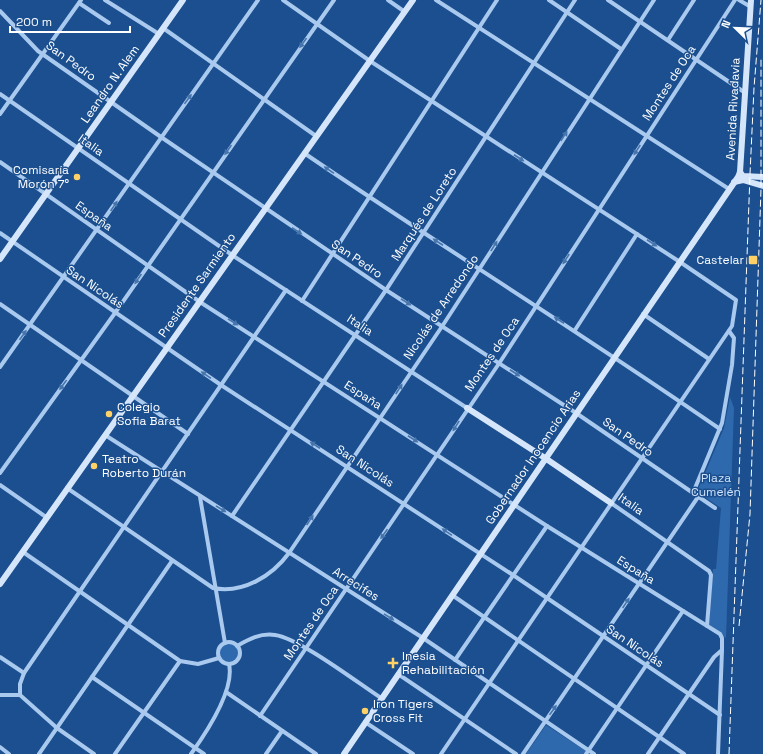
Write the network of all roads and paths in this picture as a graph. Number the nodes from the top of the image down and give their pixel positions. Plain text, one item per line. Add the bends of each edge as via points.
1 (105, 0) edge
2 (183, 0) edge
3 (258, 0) edge
4 (283, 0) edge
5 (334, 0) edge
6 (388, 0) edge
7 (413, 0) edge
8 (436, 0) edge
9 (497, 0) edge
10 (549, 0) edge
11 (575, 0) edge
12 (608, 0) edge
13 (654, 0) edge
14 (694, 0) edge
15 (735, 0) edge
16 (739, 0) edge
17 (751, 0) edge
18 (80, 2) edge
19 (750, 7) junction
20 (0, 11) edge
21 (405, 12) junction
22 (567, 12) junction
23 (640, 21) junction
24 (109, 23) dead end
25 (317, 24) junction
26 (163, 28) junction
27 (479, 28) junction
28 (159, 34) junction
29 (668, 40) junction
30 (621, 49) junction
31 (43, 54) junction
32 (696, 60) junction
33 (370, 61) junction
34 (533, 63) junction
35 (213, 64) junction
36 (744, 92) junction
37 (0, 94) edge
38 (263, 99) junction
39 (588, 99) junction
40 (9, 101) junction
41 (431, 101) junction
42 (111, 102) junction
43 (0, 114) edge
44 (316, 136) junction
45 (486, 136) junction
46 (646, 136) junction
47 (161, 137) junction
48 (78, 149) junction
49 (304, 153) junction
50 (0, 162) edge
51 (541, 172) junction
52 (740, 172) junction
53 (212, 173) junction
54 (763, 177) edge
55 (734, 182) junction
56 (129, 184) junction
57 (763, 186) edge
58 (729, 189) junction
59 (46, 194) junction
60 (370, 198) junction
61 (265, 209) junction
62 (599, 210) junction
63 (179, 219) junction
64 (97, 230) junction
65 (0, 233) edge
66 (424, 233) junction
67 (637, 234) junction
68 (12, 242) junction
69 (333, 254) junction
70 (232, 255) junction
71 (0, 259) edge
72 (680, 262) junction
73 (147, 265) junction
74 (479, 269) junction
75 (64, 278) junction
76 (286, 290) junction
77 (386, 290) junction
78 (302, 301) junction
79 (200, 302) junction
80 (0, 304) edge
81 (537, 305) junction
82 (115, 313) junction
83 (643, 314) junction
84 (30, 325) junction
85 (443, 325) junction
86 (575, 330) junction
87 (729, 331) junction
88 (355, 335) junction
89 (255, 336) junction
90 (166, 348) junction
91 (615, 357) junction
92 (709, 359) junction
93 (81, 360) junction
94 (500, 362) junction
95 (0, 367) edge
96 (410, 372) junction
97 (324, 381) junction
98 (221, 385) junction
99 (132, 396) junction
100 (681, 402) junction
101 (468, 408) junction
102 (576, 413) junction
103 (380, 417) junction
104 (720, 429) junction
105 (292, 430) junction
106 (188, 434) junction
107 (105, 435) junction
108 (438, 455) junction
109 (545, 458) junction
110 (641, 458) junction
111 (347, 466) junction
112 (162, 472) junction
113 (0, 473) edge
114 (0, 485) edge
115 (67, 488) junction
116 (693, 492) junction
117 (698, 496) junction
118 (200, 497) junction
119 (405, 504) junction
120 (513, 504) junction
121 (611, 504) junction
122 (715, 508) dead end
123 (232, 516) junction
124 (46, 517) junction
125 (547, 526) junction
126 (124, 528) junction
127 (667, 542) junction
128 (581, 547) junction
129 (23, 552) junction
130 (289, 552) junction
131 (480, 554) junction
132 (172, 561) junction
133 (513, 575) junction
134 (639, 583) junction
135 (0, 584) edge
136 (217, 589) junction
137 (346, 589) junction
138 (81, 592) junction
139 (452, 595) junction
140 (546, 598) junction
141 (683, 611) junction
142 (484, 617) junction
143 (128, 625) junction
144 (707, 626) junction
145 (603, 636) junction
146 (423, 638) junction
147 (518, 640) junction
148 (225, 643) junction
149 (237, 646) junction
150 (305, 648) junction
151 (722, 650) junction
152 (0, 657) edge
153 (219, 658) junction
154 (455, 660) junction
155 (180, 661) junction
156 (229, 664) junction
157 (646, 665) junction
158 (24, 673) junction
159 (398, 674) junction
160 (92, 677) junction
161 (575, 679) junction
162 (489, 682) junction
163 (226, 692) junction
164 (689, 694) junction
165 (0, 695) edge
166 (20, 695) junction
167 (381, 698) junction
168 (618, 708) junction
169 (144, 713) junction
170 (720, 715) junction
171 (260, 716) junction
172 (464, 720) junction
173 (545, 721) junction
174 (365, 722) junction
175 (57, 728) junction
176 (282, 731) junction
177 (659, 737) junction
178 (0, 747) edge
179 (195, 748) junction
180 (588, 752) edge
181 (9, 754) edge
182 (39, 754) edge
183 (94, 754) edge
184 (115, 754) edge
185 (191, 754) edge
186 (204, 754) edge
187 (266, 754) edge
188 (316, 754) edge
189 (344, 754) edge
190 (413, 754) edge
191 (441, 754) edge
192 (516, 754) edge
193 (523, 754) edge
194 (594, 754) edge
195 (648, 754) edge
196 (684, 754) edge
197 (718, 754) edge

1 - 28 street
2 - 26 street, Leandro N. Alem
3 - 35 street
4 - 25 street
5 - 25 street
6 - 21 street
7 - 21 street, Presidente Sarmiento
8 - 27 street
9 - 27 street
10 - 22 street
11 - 22 street, Marqués de Loreto
12 - 23 street
13 - 23 street, Nicolás de Arredondo
14 - 29 street
15 - 32 street, Montes de Oca
16 - 19 street
17 - 19 street, Avenida Rivadavia
18 - 24 street
18 - 31 street
19 - 36 street, Avenida Rivadavia
20 - 31 street, San Pedro
21 - 33 street, Presidente Sarmiento
22 - 30 street
22 - 34 street, Marqués de Loreto
23 - 29 street
23 - 30 street, Nicolás de Arredondo
25 - 33 street
25 -> 38 street
26 - 28 street, Leandro N. Alem
26 - 35 street
27 - 34 street
27 - 41 street
28 - 42 street, Leandro N. Alem
29 - 32 street
30 - 39 street, Nicolás de Arredondo
31 - 40 street
31 - 42 street, San Pedro
32 - 36 street
32 - 46 street, Montes de Oca
33 - 41 street
33 - 44 street, Presidente Sarmiento
34 - 39 street
34 - 45 street, Marqués de Loreto
35 - 38 street
47 -> 35 street
36 - 52 street, Avenida Rivadavia
37 - 40 street, Italia
38 - 44 street
38 -> 53 street
39 - 46 street
51 -> 39 street, Nicolás de Arredondo
40 - 43 street
40 - 48 street, Italia
41 - 45 street
41 - 60 street
42 - 47 street, San Pedro
42 - 48 street, Leandro N. Alem
44 - 49 street, Presidente Sarmiento
45 -> 51 street
45 - 66 street, Marqués de Loreto
46 - 58 street
46 -> 62 street, Montes de Oca
47 - 53 street, San Pedro
47 - 56 street
48 - 56 street, Italia
48 - 59 street, Leandro N. Alem
60 -> 49 street
49 - 61 street, Presidente Sarmiento
50 - 59 street, España
51 - 62 street
74 -> 51 street, Nicolás de Arredondo
52 - 54 street via 743,176
52 - 55 street, Gobernador Inocencio Arias
53 - 61 street, San Pedro
53 - 63 street
55 - 57 street via 743,180
55 - 58 street, Gobernador Inocencio Arias
56 - 63 street, Italia
64 -> 56 street
58 - 72 street, Gobernador Inocencio Arias
59 - 64 street, España
59 - 68 street, Leandro N. Alem
60 - 66 street
60 - 69 street
61 -> 69 street, San Pedro
61 - 70 street, Presidente Sarmiento
62 - 67 street
62 -> 81 street, Montes de Oca
63 - 70 street, Italia
63 - 73 street
64 - 73 street, España
64 - 75 street
65 - 68 street, San Nicolás
74 -> 66 street
66 - 77 street, Marqués de Loreto
67 -> 72 street
67 - 86 street
68 - 71 street, Leandro N. Alem
68 - 75 street, San Nicolás
69 - 77 street, San Pedro
69 - 78 street
70 - 76 street, Italia
70 - 79 street, Presidente Sarmiento
72 - 83 street, Gobernador Inocencio Arias
72 - 87 street via 736,300 735,318
73 - 79 street, España
73 -> 82 street
74 - 81 street
74 - 85 street, Nicolás de Arredondo
75 - 82 street, San Nicolás
75 - 84 street
76 - 78 street, Italia
76 - 89 street
77 -> 85 street, San Pedro
77 - 88 street, Marqués de Loreto
78 - 88 street, Italia
79 -> 89 street, España
79 - 90 street, Presidente Sarmiento
80 - 84 street
86 -> 81 street
81 - 94 street, Montes de Oca
82 - 90 street, San Nicolás
82 - 93 street
83 - 91 street, Gobernador Inocencio Arias
83 - 92 street
84 - 93 street
95 -> 84 street
85 - 94 street, San Pedro
85 - 96 street, Nicolás de Arredondo
86 - 91 street
87 - 92 street
87 - 104 street via 734,338 732,365
88 - 96 street, Italia
88 - 97 street, Marqués de Loreto
89 - 97 street, España
89 - 98 street
98 -> 90 street, San Nicolás
90 - 99 street, Presidente Sarmiento
91 - 100 street
91 - 102 street, Gobernador Inocencio Arias
92 - 100 street
93 - 99 street
93 -> 113 street
94 - 101 street, Montes de Oca
94 -> 102 street, San Pedro
96 - 101 street, Italia
103 -> 96 street, Nicolás de Arredondo
97 - 103 street, España
97 - 105 street, Marqués de Loreto
98 - 105 street, San Nicolás
98 - 106 street
99 - 106 street
99 - 107 street, Presidente Sarmiento
100 - 104 street
100 - 110 street
101 -> 108 street, Montes de Oca
101 - 109 street, Italia
102 - 109 street, Gobernador Inocencio Arias
102 - 110 street, San Pedro
103 -> 108 street, España
103 - 111 street, Nicolás de Arredondo
104 - 116 street
111 -> 105 street, San Nicolás
105 - 123 street, Marqués de Loreto
106 - 112 street
107 - 112 street, Arrecifes
107 - 115 street, Presidente Sarmiento
108 - 119 street, Montes de Oca
108 - 120 street, España
109 - 120 street, Gobernador Inocencio Arias
109 - 121 street, Italia
110 - 116 street, San Pedro
110 - 121 street
111 - 119 street, San Nicolás
130 -> 111 street, Nicolás de Arredondo
112 - 118 street, Arrecifes
112 - 126 street
114 - 124 street
115 - 124 street, Presidente Sarmiento
115 - 126 street
116 - 117 street, San Pedro
117 - 122 street, San Pedro
117 - 127 street
118 -> 123 street, Arrecifes
118 - 136 street
131 -> 119 street, San Nicolás
119 -> 137 street, Montes de Oca
120 - 125 street, España
120 - 131 street, Gobernador Inocencio Arias
121 - 127 street, Italia
121 - 128 street
123 - 130 street, Arrecifes
124 - 129 street, Presidente Sarmiento
125 - 128 street, España
125 - 133 street
126 - 132 street
126 - 138 street
127 - 134 street
127 - 144 street, Italia via 710,573
128 - 134 street, España
128 - 140 street
129 - 135 street, Presidente Sarmiento
129 - 138 street
130 - 136 street, Nicolás de Arredondo via 273,571 258,580 236,587
130 - 137 street, Arrecifes
131 - 133 street, San Nicolás
131 - 139 street, Gobernador Inocencio Arias
132 - 136 street
132 - 143 street
133 - 140 street, San Nicolás
133 - 142 street
134 - 141 street, España
145 -> 134 street
136 - 148 street
137 -> 146 street, Arrecifes
137 - 150 street, Montes de Oca
138 - 143 street
138 - 158 street
139 - 142 street
139 - 146 street, Gobernador Inocencio Arias
140 - 145 street, San Nicolás
140 - 147 street
141 - 144 street, España
141 - 157 street
142 - 147 street
142 - 154 street
143 - 155 street
143 - 160 street
144 - 151 street, España via 722,636
145 - 157 street, San Nicolás
145 - 161 street
146 - 154 street, Arrecifes
146 - 159 street, Gobernador Inocencio Arias
147 - 161 street
147 - 162 street
148 - 149 street
148 - 153 street via 218,651
149 - 150 street via 254,637 274,635 292,640
149 - 156 street via 239,656 236,662
150 - 167 street
150 - 171 street, Montes de Oca
151 - 164 street via 714,657
151 - 170 street
152 - 158 street
153 - 155 street via 198,664
153 - 156 street
154 - 162 street, Arrecifes
155 - 169 street
156 - 163 street via 231,678
157 - 164 street, San Nicolás
157 - 168 street
158 - 166 street
159 - 167 street, Gobernador Inocencio Arias
159 - 172 street
160 - 169 street
160 - 175 street
161 - 168 street
173 -> 161 street
162 - 172 street
162 - 173 street, Arrecifes
163 - 171 street
163 - 179 street
164 - 170 street, San Nicolás
164 - 177 street
165 - 166 street
166 - 175 street
167 - 174 street, Gobernador Inocencio Arias
168 - 177 street
168 - 180 street
169 - 179 street
169 - 184 street
170 - 197 street
171 - 176 street
172 - 191 street
172 - 192 street
173 - 180 street, Arrecifes
173 - 193 street
174 - 189 street, Gobernador Inocencio Arias
174 - 190 street
175 - 182 street
175 - 183 street
176 - 187 street
176 - 188 street
177 - 195 street
177 - 196 street
178 - 181 street
179 - 185 street
179 - 186 street
180 - 194 street, Arrecifes

